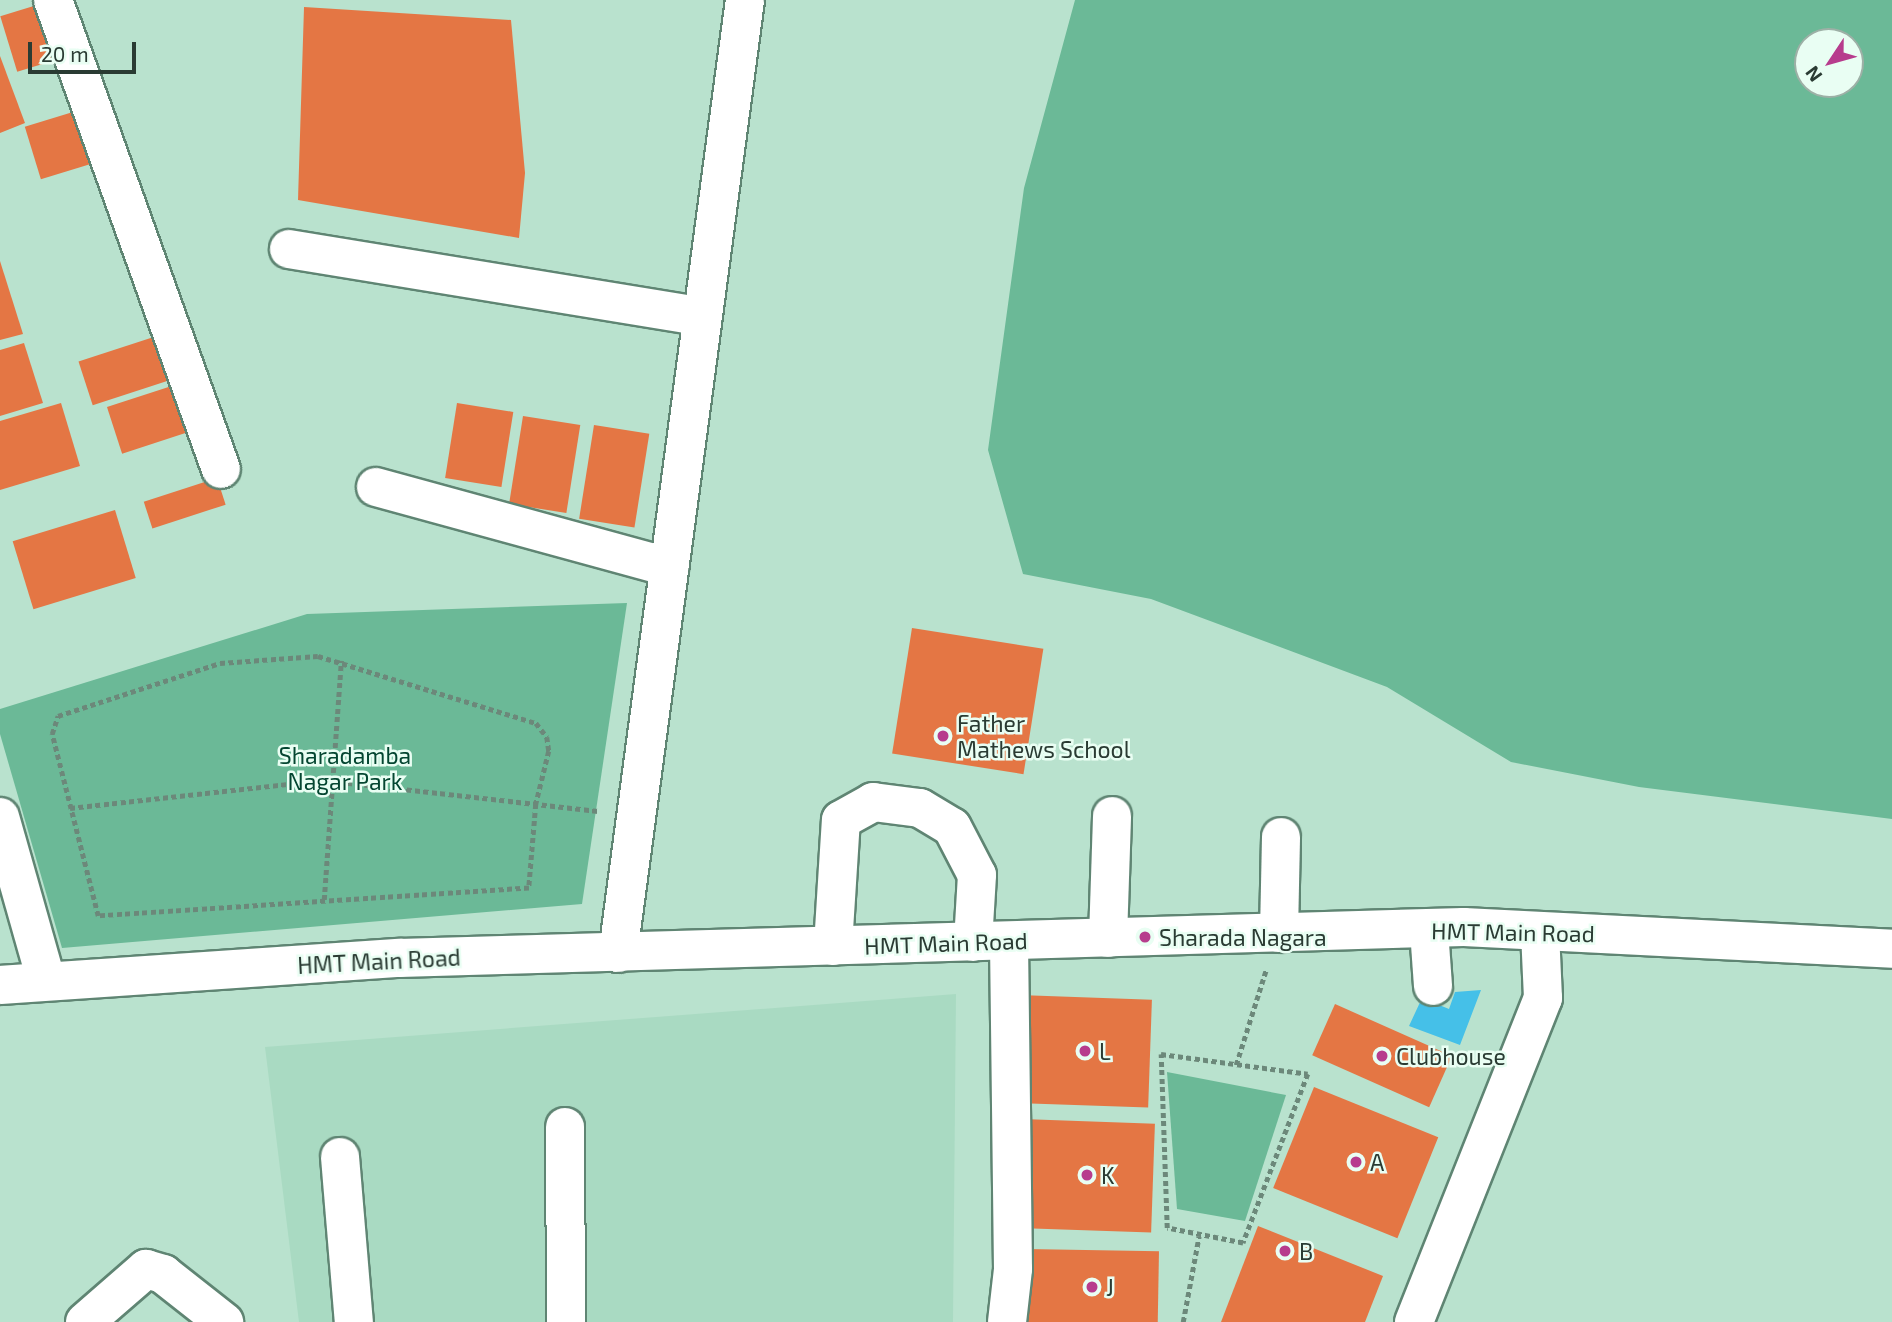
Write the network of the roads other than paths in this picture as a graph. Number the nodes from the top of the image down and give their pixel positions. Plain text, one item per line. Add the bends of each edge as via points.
1 (53, 0) edge
2 (745, 0) edge
3 (289, 249) dead end
4 (702, 317) junction
5 (221, 469) dead end
6 (376, 487) dead end
7 (669, 566) junction
8 (1112, 816) dead end
9 (0, 817) edge
10 (1281, 837) dead end
11 (1429, 930) junction
12 (1539, 931) junction
13 (1279, 933) junction
14 (1108, 938) junction
15 (991, 942) junction
16 (833, 946) junction
17 (1892, 949) edge
18 (618, 953) junction
19 (46, 980) junction
20 (0, 985) edge
21 (1433, 986) dead end
22 (565, 1127) dead end
23 (340, 1157) dead end
24 (85, 1322) edge
25 (224, 1322) edge
26 (354, 1322) edge
27 (566, 1322) edge
28 (1007, 1322) edge
29 (1415, 1322) edge

1 - 5 street
2 - 4 street
3 - 4 street
4 - 7 street
6 - 7 street
7 - 18 street
8 - 14 street
9 - 19 street
10 - 13 street
11 - 12 street, HMT Main Road
11 - 13 street, HMT Main Road
11 - 21 street
12 - 17 street, HMT Main Road
12 - 29 street via 1543,998
13 - 14 street, HMT Main Road
14 - 15 street, HMT Main Road
15 - 16 street, HMT Main Road
15 - 16 street via 977,875 952,827 920,808 873,802 841,820
15 - 28 street via 1013,1269
16 - 18 street, HMT Main Road
18 - 19 street, HMT Main Road via 399,958
19 - 20 street, HMT Main Road
22 - 27 street
23 - 26 street
24 - 25 street via 146,1269 163,1274

